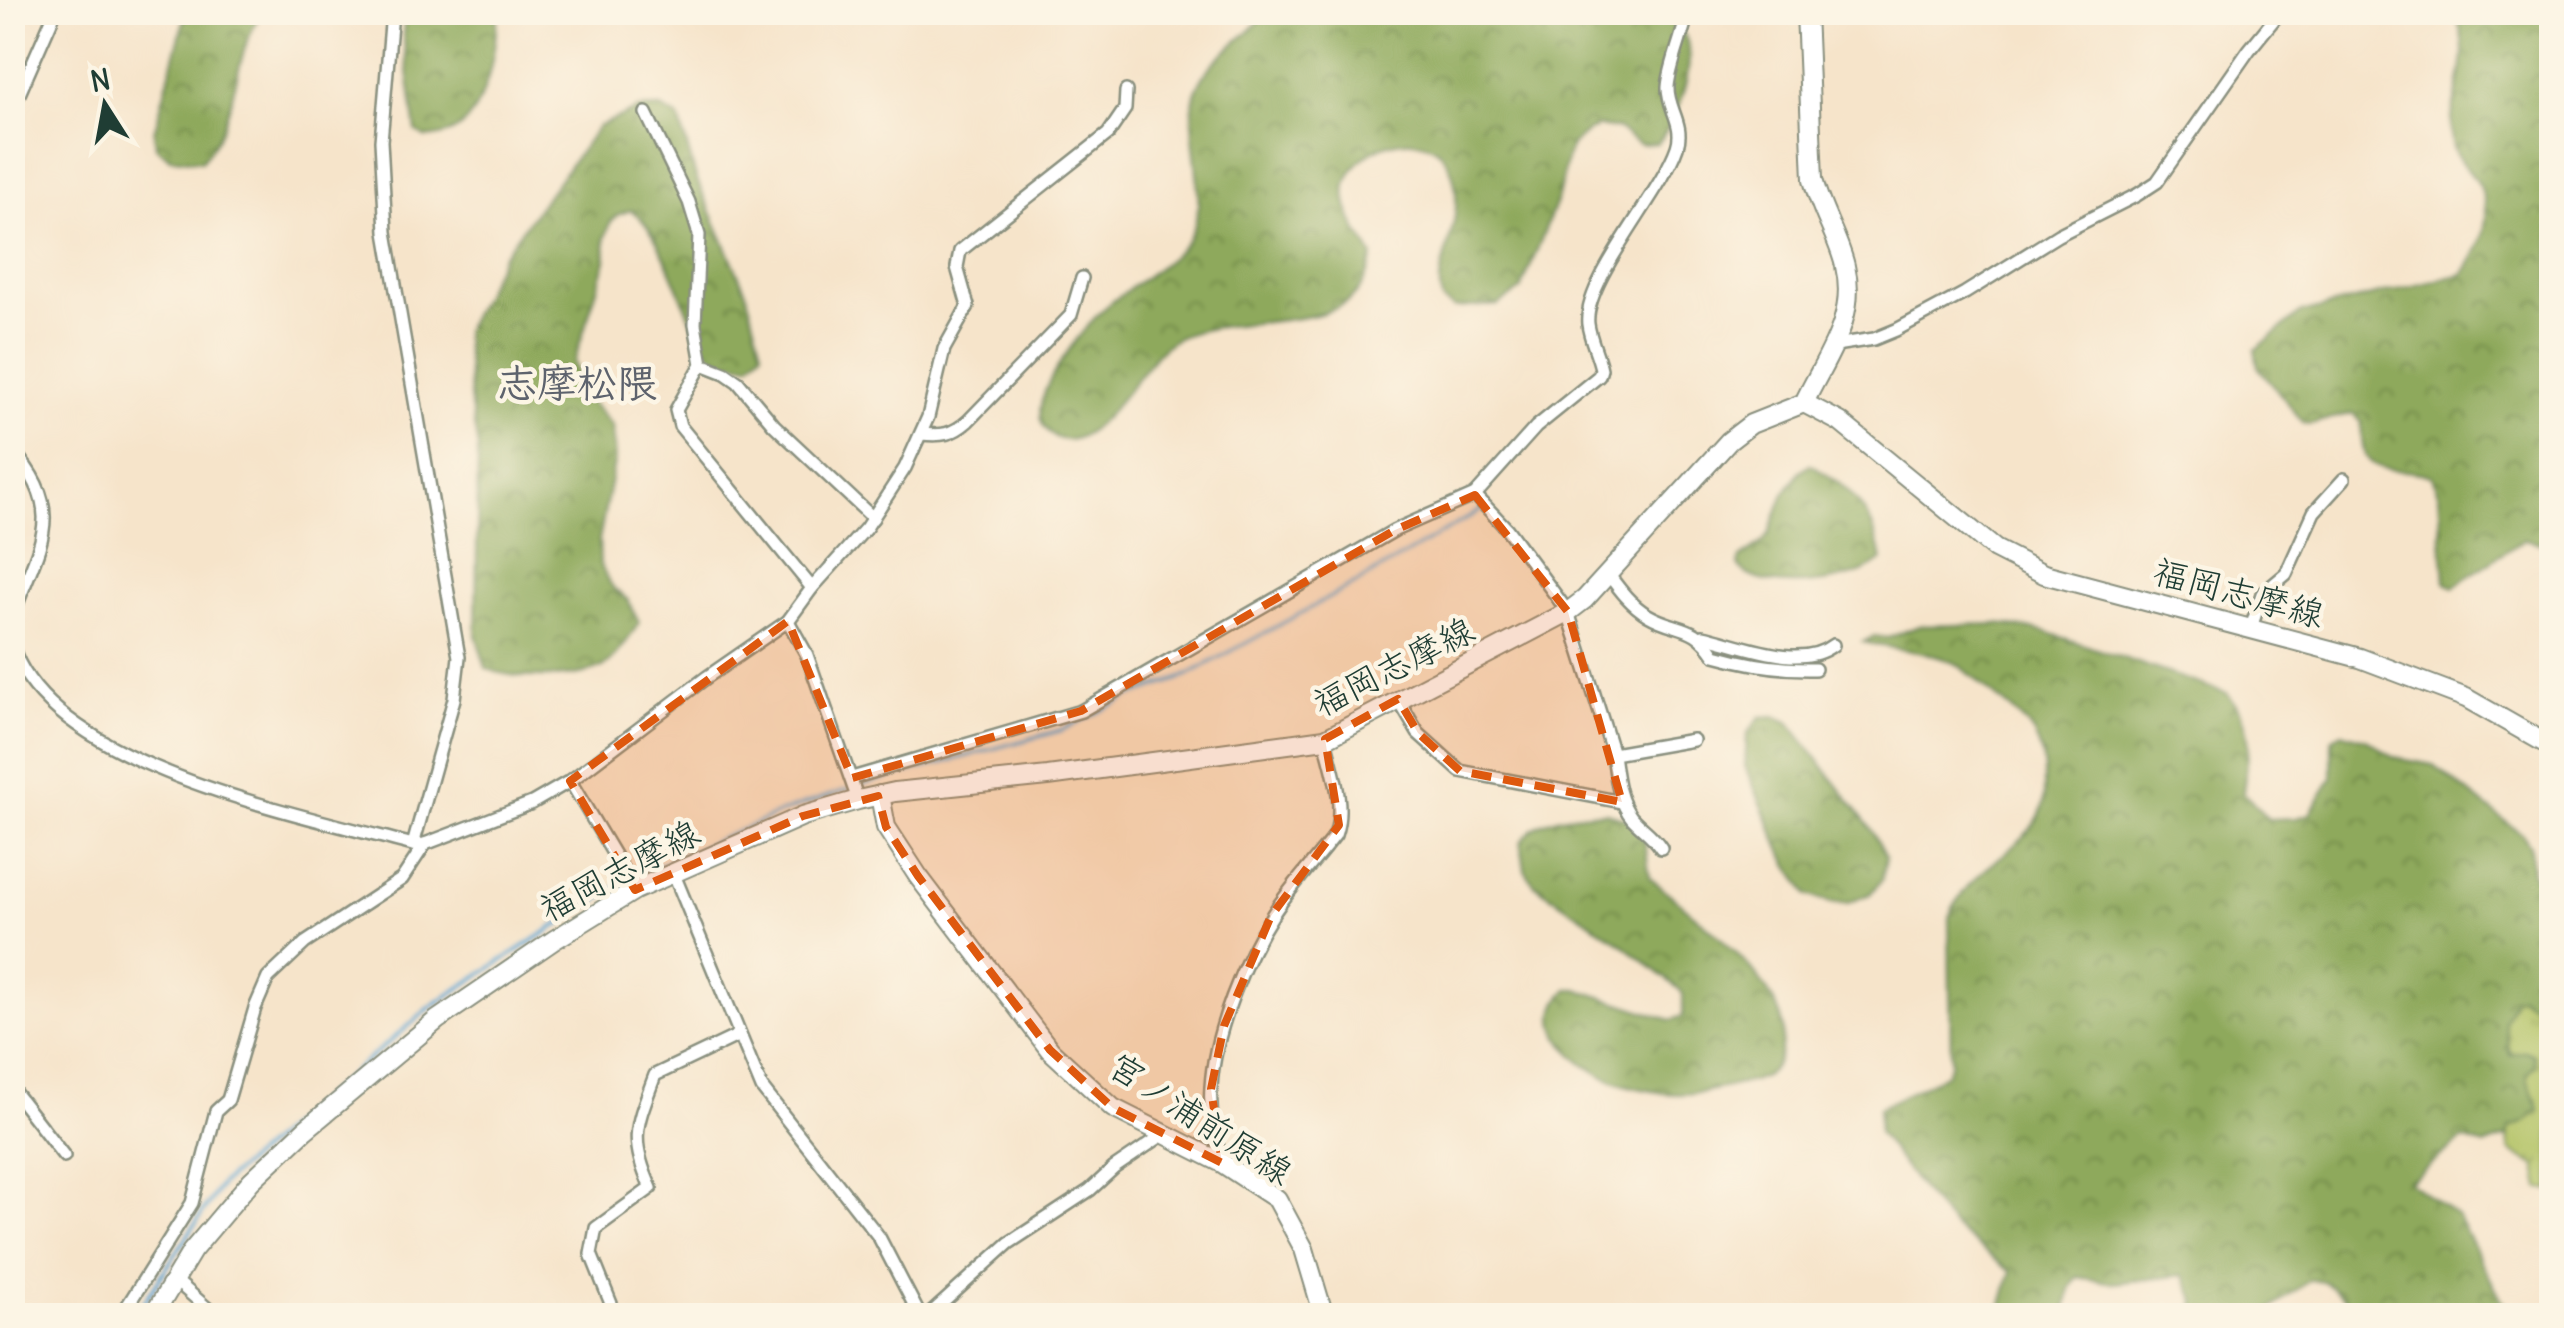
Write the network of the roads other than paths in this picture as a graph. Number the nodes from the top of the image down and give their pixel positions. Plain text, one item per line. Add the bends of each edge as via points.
1 (55, 12) edge
2 (392, 12) edge
3 (1688, 12) edge
4 (1806, 12) edge
5 (2280, 12) edge
6 (1126, 91) dead end
7 (12, 110) edge
8 (646, 113) dead end
9 (1082, 278) dead end
10 (1835, 345) junction
11 (702, 364) junction
12 (1804, 403) junction
13 (921, 434) junction
14 (12, 450) edge
15 (2344, 479) dead end
16 (1475, 495) junction
17 (873, 518) junction
18 (1609, 575) junction
19 (812, 588) junction
20 (1568, 612) junction
21 (12, 618) edge
22 (788, 621) junction
23 (2252, 628) junction
24 (1703, 636) junction
25 (12, 645) edge
26 (1833, 645) dead end
27 (1816, 669) dead end
28 (1398, 699) junction
29 (1325, 739) junction
30 (1693, 740) dead end
31 (2552, 747) edge
32 (1613, 754) junction
33 (852, 778) junction
34 (570, 782) junction
35 (880, 795) junction
36 (858, 800) junction
37 (1622, 802) junction
38 (419, 844) junction
39 (1661, 848) dead end
40 (672, 872) junction
41 (630, 882) junction
42 (738, 1036) junction
43 (12, 1088) edge
44 (1164, 1134) junction
45 (64, 1156) dead end
46 (1222, 1163) junction
47 (174, 1280) junction
48 (120, 1316) edge
49 (152, 1316) edge
50 (216, 1316) edge
51 (616, 1316) edge
52 (920, 1316) edge
53 (928, 1316) edge
54 (1324, 1316) edge

1 - 7 street
2 - 38 street via 381,141 386,232 458,657
3 - 16 street via 1668,87 1678,144 1588,311 1599,376 1536,427
4 - 10 main road via 1814,179 1849,292
5 - 10 street via 2157,182 1896,330
6 - 13 street via 1124,109 1108,134 960,251 957,268 968,306 938,366
8 - 11 street via 696,218 695,324
9 - 13 street via 1071,315 968,422 954,433
10 - 12 main road
11 - 17 street via 738,382 774,426
11 - 19 street via 676,410 680,426
12 - 18 main road, 福岡志摩線 via 1750,424 1730,441
12 - 23 main road, 福岡志摩線 via 1840,422 2012,558 2044,574
13 - 17 street
14 - 21 street via 35,479 46,517
15 - 23 street via 2314,512 2286,574 2262,594
16 - 20 street
16 - 33 street via 1395,530 1080,710
17 - 19 street
18 - 20 main road, 福岡志摩線
18 - 24 street via 1650,616
19 - 22 street
20 - 28 main road, 福岡志摩線
20 - 32 street
22 - 33 street
22 - 34 street
23 - 31 main road, 福岡志摩線 via 2360,658 2466,698
24 - 26 street via 1811,657
24 - 27 street via 1720,657 1778,670
25 - 38 street via 41,693 121,752 244,798
28 - 29 main road, 福岡志摩線
28 - 37 street via 1418,733 1460,771
29 - 35 main road, 福岡志摩線
29 - 46 street via 1339,825 1272,916 1224,1026 1210,1089
30 - 32 street
32 - 37 street
33 - 36 street
34 - 38 street
34 - 41 street
35 - 36 main road, 福岡志摩線
35 - 44 main road, 宮ノ浦前原線 via 886,828 1050,1050 1113,1108
36 - 40 main road, 福岡志摩線
37 - 39 street
38 - 48 street via 402,879 305,943 268,978 228,1100 216,1111 192,1203
40 - 41 main road, 福岡志摩線
40 - 42 street
41 - 47 main road, 福岡志摩線 via 453,1009 305,1130 251,1181
42 - 51 street via 655,1075 636,1126 637,1158 651,1188 596,1228 591,1254
42 - 52 street via 762,1088 879,1237
43 - 45 street
44 - 46 main road, 宮ノ浦前原線
44 - 53 street via 1009,1243
46 - 54 main road, 宮ノ浦前原線 via 1277,1198 1304,1249
47 - 49 main road, 福岡志摩線
47 - 50 street

